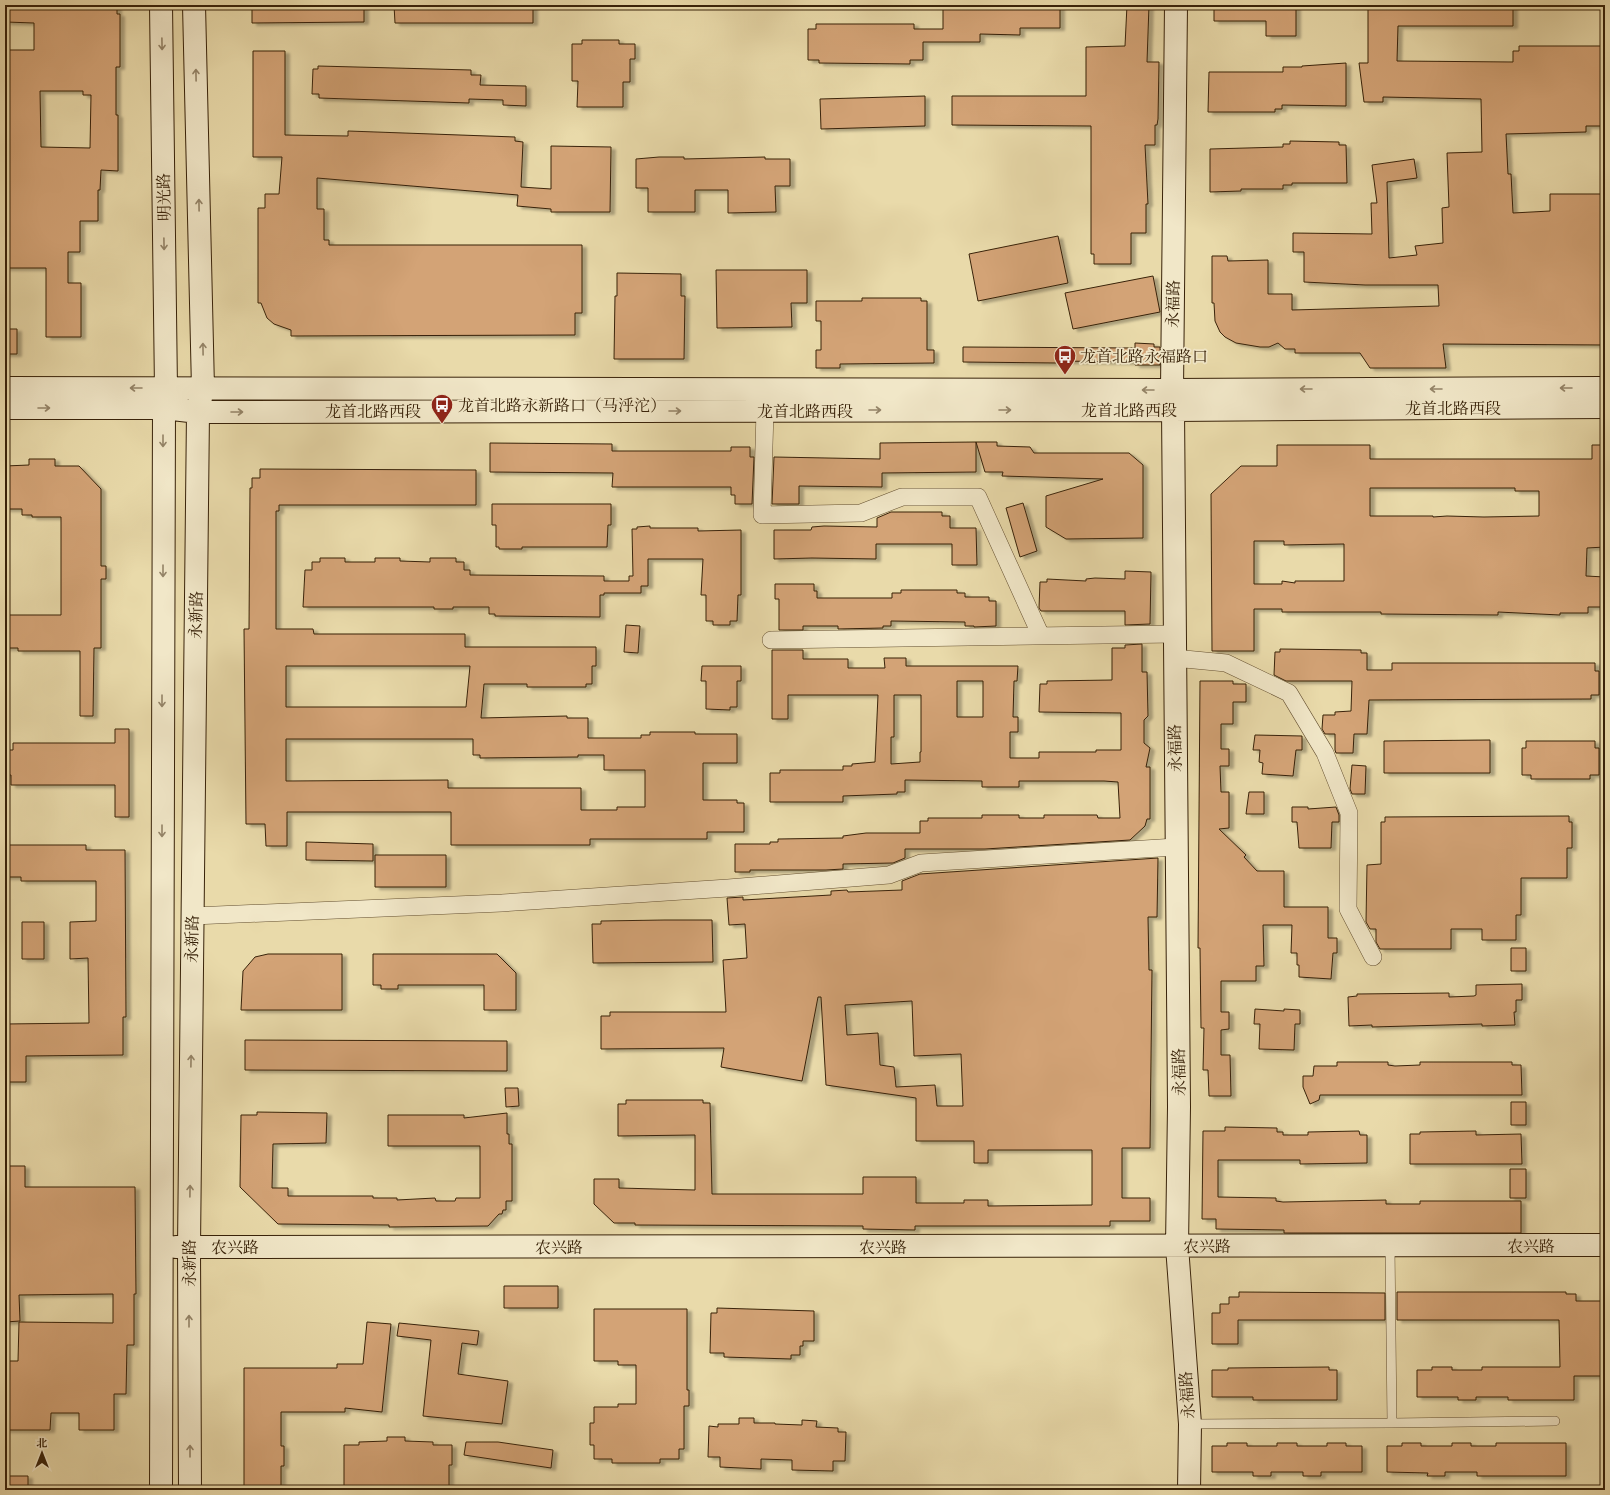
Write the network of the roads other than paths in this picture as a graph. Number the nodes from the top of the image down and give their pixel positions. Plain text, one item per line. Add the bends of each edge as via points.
1 (161, 5) edge
2 (194, 5) edge
3 (1176, 5) edge
4 (5, 388) edge
5 (204, 388) junction
6 (1605, 388) edge
7 (165, 398) junction
8 (1172, 400) junction
9 (1605, 407) edge
10 (5, 408) edge
11 (765, 411) junction
12 (198, 412) junction
13 (1174, 634) junction
14 (1041, 636) junction
15 (771, 640) dead end
16 (1174, 658) junction
17 (1176, 847) junction
18 (193, 916) junction
19 (1373, 957) dead end
20 (1177, 1246) junction
21 (1390, 1246) junction
22 (1605, 1246) edge
23 (160, 1247) junction
24 (189, 1247) junction
25 (1555, 1421) dead end
26 (1392, 1423) junction
27 (1190, 1424) junction
28 (161, 1490) edge
29 (190, 1490) edge
30 (1189, 1490) edge

1 -> 7 street, 明光路
5 -> 2 street
3 - 8 street, 永福路
7 -> 4 street, 龙首北路西段
5 - 7 street, 龙首北路西段
8 -> 5 street, 龙首北路西段
5 - 12 street, 永新路
6 -> 8 street, 龙首北路西段
10 -> 7 street, 龙首北路西段
7 - 12 street, 龙首北路西段
7 -> 23 street, 永新路
8 - 9 street, 龙首北路西段
11 -> 8 street, 龙首北路西段
8 - 13 street, 永福路
12 -> 11 street, 龙首北路西段
11 - 14 street via 762,515 861,513 902,497 978,497
12 - 18 street, 永新路
13 - 14 street
13 - 16 street, 永福路
14 - 15 street
16 - 17 street, 永福路
16 - 19 street via 1226,663 1289,693 1326,753 1350,813 1348,909
17 - 18 street via 921,863 889,875 720,889 502,903
17 - 20 street, 永福路 via 1179,1107
24 -> 18 street, 永新路
20 - 21 street, 农兴路
20 - 24 street, 农兴路
20 - 27 street, 永福路
21 - 22 street, 农兴路
21 - 26 lane
23 - 24 street, 农兴路
23 - 28 street, 永新路
29 -> 24 street, 永新路
25 - 26 lane
26 - 27 lane
27 - 30 street, 永福路

